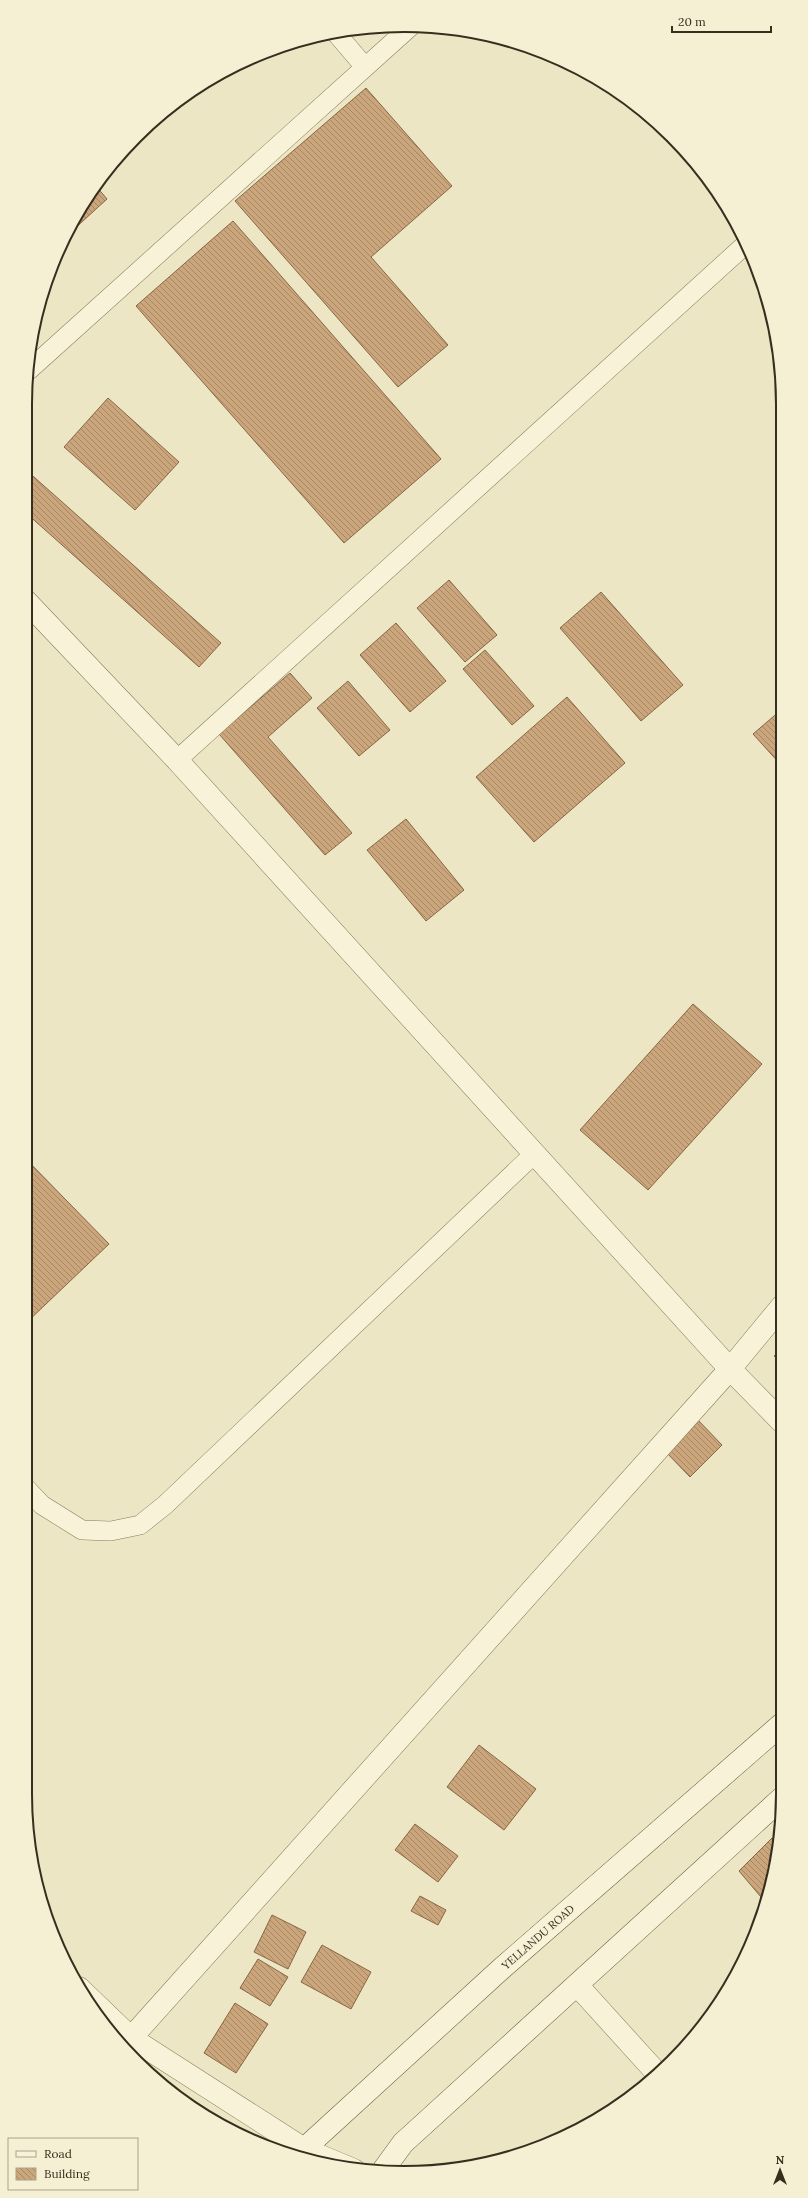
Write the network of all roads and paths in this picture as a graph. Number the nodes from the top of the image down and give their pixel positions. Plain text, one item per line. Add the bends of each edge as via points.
1 (405, 32) edge
2 (340, 38) edge
3 (365, 67) junction
4 (742, 248) edge
5 (34, 366) edge
6 (32, 607) edge
7 (177, 760) junction
8 (534, 1154) junction
9 (776, 1313) edge
10 (730, 1369) junction
11 (776, 1416) edge
12 (32, 1494) edge
13 (776, 1729) edge
14 (776, 1804) edge
15 (577, 1985) junction
16 (108, 2019) edge
17 (131, 2038) junction
18 (654, 2070) edge
19 (265, 2125) junction
20 (272, 2142) edge
21 (297, 2150) edge
22 (303, 2151) edge
23 (387, 2165) edge

1 - 3 lane
2 - 3 lane
3 - 5 lane
4 - 7 lane
6 - 7 street
7 - 8 street
8 - 10 street
8 - 12 lane via 140,1525 111,1531 82,1530 42,1505
9 - 10 street
10 - 11 street
10 - 17 street
13 - 22 street, YELLANDU ROAD via 501,1969
14 - 15 street
15 - 18 street
15 - 23 street via 403,2143
16 - 17 street
17 - 19 street
19 - 20 street
19 - 21 street

